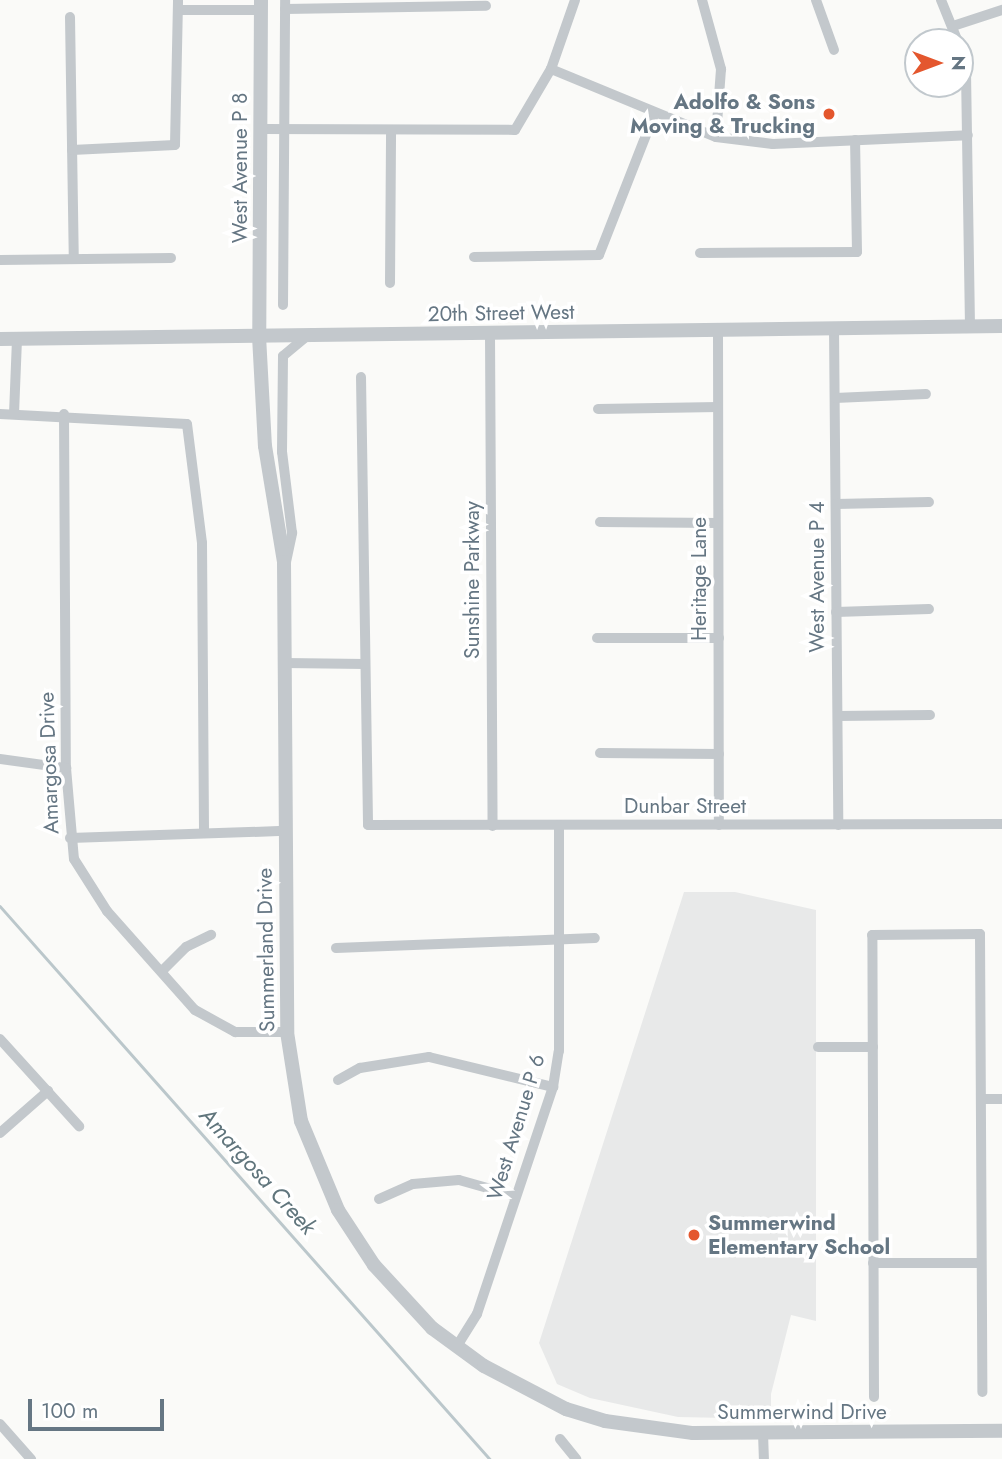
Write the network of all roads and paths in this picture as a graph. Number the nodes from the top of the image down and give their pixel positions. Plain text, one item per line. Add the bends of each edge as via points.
1 (575, 0) edge
2 (702, 0) edge
3 (816, 0) edge
4 (941, 0) edge
5 (178, 5) edge
6 (261, 5) edge
7 (285, 5) edge
8 (486, 6) dead end
9 (1002, 10) edge
10 (70, 17) dead end
11 (953, 26) joint
12 (834, 50) dead end
13 (551, 69) junction
14 (965, 98) edge
15 (653, 115) junction
16 (261, 129) junction
17 (283, 130) junction
18 (391, 130) junction
19 (968, 135) junction
20 (716, 137) junction
21 (855, 140) junction
22 (72, 150) junction
23 (700, 253) dead end
24 (474, 257) dead end
25 (171, 258) dead end
26 (74, 259) junction
27 (0, 260) edge
28 (390, 283) dead end
29 (283, 306) dead end
30 (970, 326) junction
31 (1002, 327) edge
32 (834, 328) junction
33 (718, 331) junction
34 (490, 334) junction
35 (259, 336) junction
36 (307, 336) junction
37 (0, 339) edge
38 (17, 340) junction
39 (360, 377) dead end
40 (926, 394) dead end
41 (835, 398) junction
42 (718, 407) junction
43 (598, 409) dead end
44 (0, 414) edge
45 (14, 414) junction
46 (64, 414) junction
47 (929, 502) dead end
48 (836, 504) junction
49 (600, 522) dead end
50 (718, 523) junction
51 (284, 575) junction
52 (929, 609) dead end
53 (836, 612) junction
54 (597, 638) dead end
55 (719, 638) junction
56 (285, 663) junction
57 (365, 664) junction
58 (930, 715) dead end
59 (838, 716) junction
60 (600, 753) dead end
61 (719, 754) junction
62 (0, 759) edge
63 (66, 768) junction
64 (1002, 824) edge
65 (559, 825) junction
66 (719, 825) junction
67 (838, 825) junction
68 (493, 826) junction
69 (285, 831) junction
70 (204, 832) junction
71 (70, 838) junction
72 (211, 935) dead end
73 (595, 938) dead end
74 (559, 939) junction
75 (336, 948) dead end
76 (162, 971) junction
77 (287, 1032) junction
78 (0, 1038) edge
79 (818, 1047) dead end
80 (873, 1047) junction
81 (338, 1080) dead end
82 (552, 1087) junction
83 (48, 1091) junction
84 (983, 1099) junction
85 (1002, 1099) edge
86 (79, 1126) dead end
87 (0, 1133) edge
88 (516, 1196) junction
89 (379, 1199) dead end
90 (873, 1263) junction
91 (981, 1264) junction
92 (457, 1346) junction
93 (982, 1392) dead end
94 (874, 1396) dead end
95 (603, 1421) joint
96 (0, 1424) edge
97 (1002, 1431) edge
98 (763, 1433) junction
99 (560, 1439) dead end
100 (31, 1459) edge
101 (576, 1459) edge
102 (764, 1459) edge

1 - 13 street
2 - 20 street via 721,69
3 - 12 street
4 - 11 street
5 - 6 street
5 - 22 street via 175,145
6 - 16 street, West Avenue P 8
7 - 8 street
7 - 17 street, West Avenue P 8
9 - 11 street
10 - 22 street
13 - 15 street
13 - 18 street via 514,130
14 - 19 street
15 - 20 street
15 - 24 street via 599,254
16 - 17 street
16 - 35 street, West Avenue P 8
17 - 18 street
17 - 29 street, West Avenue P 8
18 - 28 street
19 - 21 street
19 - 30 street
20 - 21 street via 773,144
21 - 23 street via 857,252
22 - 26 street
25 - 26 street
26 - 27 street
30 - 31 street, 20th Street West
30 - 32 street, 20th Street West
32 - 33 street, 20th Street West
32 - 41 street, West Avenue P 4
33 - 34 street, 20th Street West
33 - 42 street, Heritage Lane
34 - 36 street, 20th Street West
34 - 68 street, Sunshine Parkway
35 - 36 street, 20th Street West
35 - 38 street, 20th Street West
35 - 51 street, Summerland Drive via 265,446
36 - 51 street via 283,356 282,452 292,533
37 - 38 street, 20th Street West
38 - 45 street
39 - 57 street
40 - 41 street
41 - 48 street, West Avenue P 4
42 - 43 street
42 - 50 street, Heritage Lane
44 - 45 street
45 - 46 street
46 - 63 street, Amargosa Drive
46 - 70 street via 187,424 202,542
47 - 48 street
48 - 53 street, West Avenue P 4
49 - 50 street
50 - 55 street, Heritage Lane
51 - 56 street, Summerland Drive
52 - 53 street
53 - 59 street, West Avenue P 4
54 - 55 street
55 - 61 street, Heritage Lane
56 - 57 street
56 - 69 street, Summerland Drive
57 - 68 street, Dunbar Street via 368,825
58 - 59 street
59 - 67 street, West Avenue P 4
60 - 61 street
61 - 66 street, Heritage Lane
62 - 63 street via 12,766
63 - 71 street, Amargosa Drive
64 - 67 street, Dunbar Street
65 - 66 street, Dunbar Street
65 - 68 street, Dunbar Street
65 - 74 street, West Avenue P 6
66 - 67 street, Dunbar Street
69 - 70 street
69 - 77 street, Summerland Drive
70 - 71 street
71 - 76 street, Amargosa Drive via 83,880
72 - 76 street via 186,947
73 - 74 street
74 - 75 street
74 - 82 street, West Avenue P 6 via 559,1051
76 - 77 street, Amargosa Drive via 213,1023 235,1031
77 - 92 street, Summerland Drive via 302,1121 338,1210 409,1306
78 - 83 street
79 - 80 street
80 - 84 street via 872,935 980,934
80 - 90 street
81 - 82 street via 360,1068 429,1057
82 - 88 street, West Avenue P 6
83 - 86 street
83 - 87 street
84 - 85 street
84 - 91 street
88 - 89 street via 459,1180 413,1184
88 - 92 street, West Avenue P 6 via 477,1314
90 - 91 street
90 - 94 street
91 - 93 street
92 - 95 street, Summerland Drive via 556,1404
95 - 98 street, Summerwind Drive via 693,1433
96 - 100 street
97 - 98 street, Summerwind Drive
98 - 102 street
99 - 101 street

